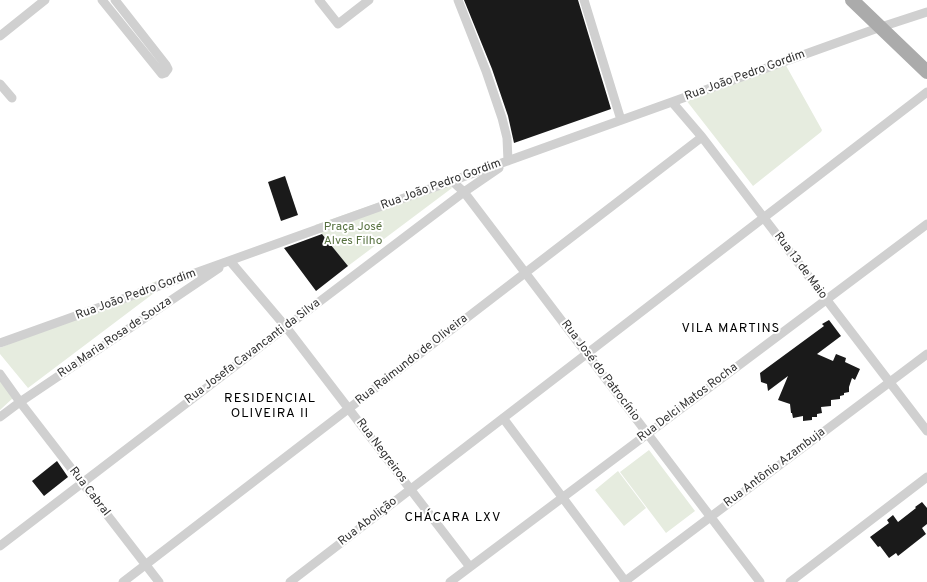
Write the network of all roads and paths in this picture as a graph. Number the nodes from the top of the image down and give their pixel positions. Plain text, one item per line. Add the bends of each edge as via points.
1 (46, 0) edge
2 (102, 0) edge
3 (115, 0) edge
4 (319, 0) edge
5 (369, 0) edge
6 (458, 0) edge
7 (584, 0) edge
8 (852, 0) edge
9 (927, 12) edge
10 (881, 27) junction
11 (0, 36) edge
12 (927, 72) edge
13 (0, 84) edge
14 (927, 92) edge
15 (12, 98) dead end
16 (672, 102) junction
17 (621, 120) junction
18 (702, 137) junction
19 (508, 161) junction
20 (452, 181) junction
21 (464, 192) junction
22 (764, 218) junction
23 (927, 224) edge
24 (230, 261) junction
25 (525, 273) junction
26 (826, 300) junction
27 (286, 327) junction
28 (0, 344) edge
29 (587, 354) junction
30 (927, 354) edge
31 (0, 374) edge
32 (890, 382) junction
33 (20, 402) junction
34 (348, 409) junction
35 (0, 417) edge
36 (503, 418) junction
37 (927, 431) edge
38 (647, 434) junction
39 (927, 477) edge
40 (82, 482) junction
41 (410, 490) junction
42 (562, 497) junction
43 (711, 517) junction
44 (0, 546) edge
45 (146, 565) junction
46 (470, 567) junction
47 (625, 581) edge
48 (123, 582) edge
49 (159, 582) edge
50 (290, 582) edge
51 (450, 582) edge
52 (760, 582) edge
53 (790, 582) edge

1 - 11 street
2 - 3 street via 156,68 162,74 165,73 168,69 166,65
4 - 5 street via 338,24
6 - 19 street via 502,118 507,138
7 - 17 street
8 - 10 main road
9 - 10 street, Rua João Pedro Gordim
10 - 12 main road
10 - 16 street, Rua João Pedro Gordim
13 - 15 street
14 - 22 street, Rua Abolição
16 - 17 street, Rua João Pedro Gordim
16 - 18 street, Rua 13 de Maio
17 - 19 street, Rua João Pedro Gordim
18 - 22 street, Rua 13 de Maio
18 - 25 street, Rua Raimundo de Oliveira
19 - 20 street, Rua João Pedro Gordim
19 - 21 street, Rua Josefa Cavancanti da Silva
20 - 21 street, Rua José do Patrocínio
20 - 24 street, Rua João Pedro Gordim
21 - 25 street, Rua José do Patrocínio
21 - 27 street, Rua Josefa Cavancanti da Silva
22 - 26 street, Rua 13 de Maio
22 - 29 street, Rua Abolição
23 - 26 street, Rua Delci Matos Rocha
24 - 27 street, Rua Negreiros
24 - 28 street, Rua João Pedro Gordim
24 - 33 street, Rua Maria Rosa de Souza
25 - 29 street, Rua José do Patrocínio
25 - 34 street, Rua Raimundo de Oliveira
26 - 32 street, Rua 13 de Maio
26 - 38 street, Rua Delci Matos Rocha
27 - 34 street, Rua Negreiros
27 - 40 street, Rua Josefa Cavancanti da Silva
29 - 36 street, Rua Abolição
29 - 38 street, Rua José do Patrocínio
30 - 32 street, Rua Antônio Azambuja
31 - 33 street, Rua Cabral
32 - 37 street, Rua 13 de Maio
32 - 43 street, Rua Antônio Azambuja
33 - 35 street, Rua Maria Rosa de Souza
33 - 40 street, Rua Cabral
34 - 41 street, Rua Negreiros
34 - 45 street, Rua Raimundo de Oliveira
36 - 41 street, Rua Abolição
36 - 42 street
38 - 42 street, Rua Delci Matos Rocha
38 - 43 street, Rua José do Patrocínio
39 - 53 street
40 - 44 street, Rua Josefa Cavancanti da Silva
40 - 45 street, Rua Cabral
41 - 46 street, Rua Negreiros
41 - 50 street, Rua Abolição
42 - 46 street, Rua Delci Matos Rocha
42 - 47 street
43 - 47 street, Rua Antônio Azambuja
43 - 52 street, Rua José do Patrocínio
45 - 48 street, Rua Raimundo de Oliveira
45 - 49 street, Rua Cabral
46 - 51 street, Rua Delci Matos Rocha

